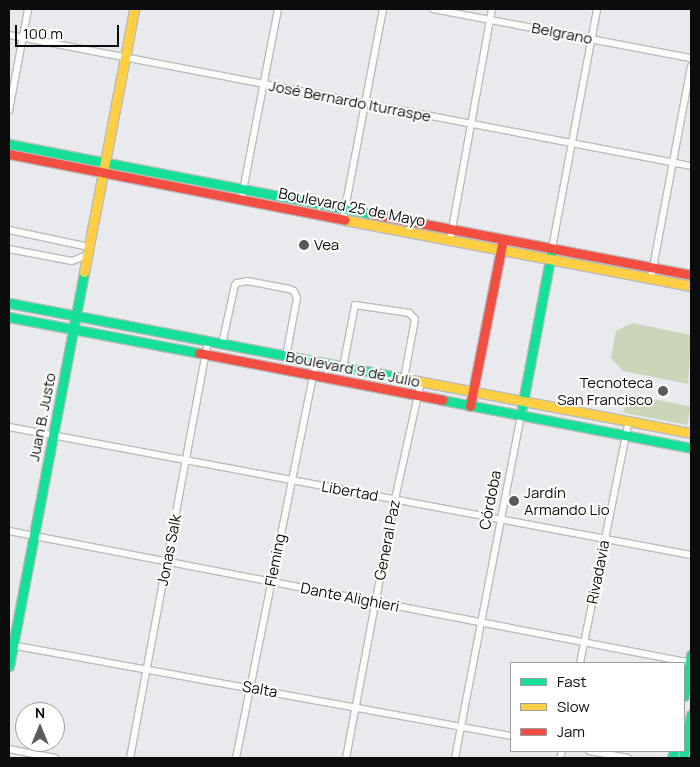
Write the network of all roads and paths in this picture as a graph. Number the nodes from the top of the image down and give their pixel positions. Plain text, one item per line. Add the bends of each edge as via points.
1 (28, 9) edge
2 (134, 9) edge
3 (278, 9) edge
4 (383, 9) edge
5 (433, 9) edge
6 (492, 9) edge
7 (597, 9) edge
8 (490, 20) junction
9 (9, 35) edge
10 (22, 38) junction
11 (592, 39) junction
12 (125, 58) junction
13 (691, 58) edge
14 (691, 67) edge
15 (264, 84) junction
16 (365, 103) junction
17 (9, 111) edge
18 (471, 124) junction
19 (572, 143) junction
20 (9, 144) edge
21 (9, 154) edge
22 (673, 162) junction
23 (105, 163) junction
24 (691, 166) edge
25 (103, 174) junction
26 (173, 176) junction
27 (170, 187) junction
28 (242, 190) junction
29 (241, 201) junction
30 (345, 208) junction
31 (343, 220) junction
32 (452, 229) junction
33 (9, 230) edge
34 (503, 239) junction
35 (450, 240) junction
36 (552, 248) junction
37 (9, 250) edge
38 (501, 250) junction
39 (88, 251) junction
40 (550, 259) junction
41 (653, 267) junction
42 (691, 275) edge
43 (651, 278) junction
44 (691, 286) edge
45 (9, 303) edge
46 (76, 315) junction
47 (9, 317) edge
48 (73, 330) junction
49 (208, 341) junction
50 (222, 344) junction
51 (206, 355) junction
52 (286, 356) junction
53 (316, 362) junction
54 (343, 367) junction
55 (313, 376) junction
56 (404, 379) junction
57 (421, 382) junction
58 (473, 392) junction
59 (418, 396) junction
60 (523, 403) junction
61 (470, 406) junction
62 (521, 415) junction
63 (628, 421) junction
64 (9, 427) edge
65 (691, 433) edge
66 (53, 435) junction
67 (626, 435) junction
68 (691, 448) edge
69 (186, 461) junction
70 (290, 481) junction
71 (395, 499) junction
72 (500, 519) junction
73 (9, 531) edge
74 (34, 536) junction
75 (605, 538) junction
76 (691, 555) edge
77 (167, 562) junction
78 (270, 582) junction
79 (376, 602) junction
80 (481, 622) junction
81 (584, 642) junction
82 (11, 645) edge
83 (691, 660) edge
84 (580, 662) edge
85 (9, 666) edge
86 (147, 668) junction
87 (250, 687) junction
88 (685, 691) edge
89 (356, 707) junction
90 (691, 715) edge
91 (460, 728) junction
92 (510, 736) edge
93 (685, 747) edge
94 (9, 749) edge
95 (594, 752) edge
96 (55, 758) edge
97 (130, 758) edge
98 (236, 758) edge
99 (346, 758) edge
100 (455, 758) edge
101 (627, 758) edge

1 - 10 street
2 - 12 main road, Juan B. Justo
3 - 15 street
4 - 16 street
5 - 8 street, Belgrano
6 - 8 street
7 - 11 street
8 - 11 street, Belgrano
8 - 18 street
9 - 10 street, José Bernardo Iturraspe
10 - 12 street, José Bernardo Iturraspe
10 - 17 street
11 - 13 street, Belgrano
11 - 19 street
12 - 15 street, José Bernardo Iturraspe
12 - 23 main road, Juan B. Justo
14 - 22 street
15 - 16 street, José Bernardo Iturraspe
15 - 28 street
16 - 18 street, José Bernardo Iturraspe
16 - 30 street
18 - 19 street, José Bernardo Iturraspe
18 - 32 street
19 - 22 street, José Bernardo Iturraspe
19 - 36 street
20 - 23 main road, Boulevard 25 de Mayo
21 - 25 main road, Boulevard 25 de Mayo
22 - 24 street, José Bernardo Iturraspe
22 - 41 street
23 - 25 main road, Juan B. Justo
23 - 26 main road, Boulevard 25 de Mayo
25 - 27 main road, Boulevard 25 de Mayo
25 - 39 main road, Juan B. Justo
26 - 27 street
26 - 28 main road, Boulevard 25 de Mayo
27 - 29 main road, Boulevard 25 de Mayo
28 - 29 street
28 - 30 main road, Boulevard 25 de Mayo
29 - 31 main road, Boulevard 25 de Mayo
30 - 31 street
30 - 32 main road, Boulevard 25 de Mayo
31 - 35 main road, Boulevard 25 de Mayo
32 - 34 main road, Boulevard 25 de Mayo
32 - 35 street
33 - 39 street
34 - 36 main road, Boulevard 25 de Mayo
34 - 38 main road
35 - 38 main road, Boulevard 25 de Mayo
36 - 40 main road, Córdoba
36 - 41 main road, Boulevard 25 de Mayo
37 - 39 street via 72,261
38 - 40 main road, Boulevard 25 de Mayo
38 - 58 main road
39 - 46 main road, Juan B. Justo
40 - 43 main road, Boulevard 25 de Mayo
40 - 60 main road, Córdoba
41 - 42 main road, Boulevard 25 de Mayo
41 - 43 street
43 - 44 main road, Boulevard 25 de Mayo
45 - 46 main road, Boulevard 9 de Julio
46 - 48 main road, Juan B. Justo
46 - 49 main road, Boulevard 9 de Julio
47 - 48 main road, Boulevard 9 de Julio
48 - 51 main road, Boulevard 9 de Julio
48 - 66 main road, Juan B. Justo
49 - 50 main road, Boulevard 9 de Julio
49 - 51 street, Jonas Salk
50 - 52 main road, Boulevard 9 de Julio
50 - 52 street via 235,285 247,281 294,291 297,298
51 - 55 main road, Boulevard 9 de Julio
51 - 69 street, Jonas Salk
52 - 53 main road, Boulevard 9 de Julio
53 - 54 main road, Boulevard 9 de Julio
53 - 55 street, Fleming
54 - 56 main road, Boulevard 9 de Julio
54 - 56 street via 353,307 357,304 409,313 415,319
55 - 59 main road, Boulevard 9 de Julio
55 - 70 street, Fleming
56 - 57 main road, Boulevard 9 de Julio
57 - 58 main road, Boulevard 9 de Julio
57 - 59 street, General Paz
58 - 60 main road, Boulevard 9 de Julio
58 - 61 main road
59 - 61 main road, Boulevard 9 de Julio
59 - 71 street, General Paz
60 - 62 main road, Córdoba
60 - 63 main road, Boulevard 9 de Julio
61 - 62 main road, Boulevard 9 de Julio
62 - 67 main road, Boulevard 9 de Julio
62 - 72 street, Córdoba
63 - 65 main road, Boulevard 9 de Julio
63 - 67 street, Rivadavia
64 - 66 street, Libertad
66 - 69 street, Libertad
66 - 74 main road, Juan B. Justo
67 - 68 main road, Boulevard 9 de Julio
67 - 75 street, Rivadavia
69 - 70 street, Libertad
69 - 77 street, Jonas Salk
70 - 71 street, Libertad
70 - 78 street, Fleming
71 - 72 street, Libertad
71 - 79 street, General Paz
72 - 75 street, Libertad
72 - 80 street, Córdoba
73 - 74 street, Dante Alighieri
74 - 77 street, Dante Alighieri
74 - 82 main road, Juan B. Justo
75 - 76 street, Libertad
75 - 81 street, Rivadavia
77 - 78 street, Dante Alighieri
77 - 86 street, Jonas Salk
78 - 79 street, Dante Alighieri
78 - 87 street, Fleming
79 - 80 street, Dante Alighieri
79 - 89 street, General Paz
80 - 81 street, Dante Alighieri
80 - 91 street, Córdoba
81 - 83 street, Dante Alighieri
81 - 84 street, Rivadavia
82 - 85 main road, Juan B. Justo
82 - 86 street, Salta
83 - 88 main road
86 - 87 street, Salta
86 - 97 street, Jonas Salk
87 - 89 street, Salta
87 - 98 street, Fleming
89 - 91 street, Salta
89 - 99 street, General Paz
90 - 93 main road
91 - 92 street, Salta
91 - 100 street, Córdoba
94 - 96 street
95 - 101 street

